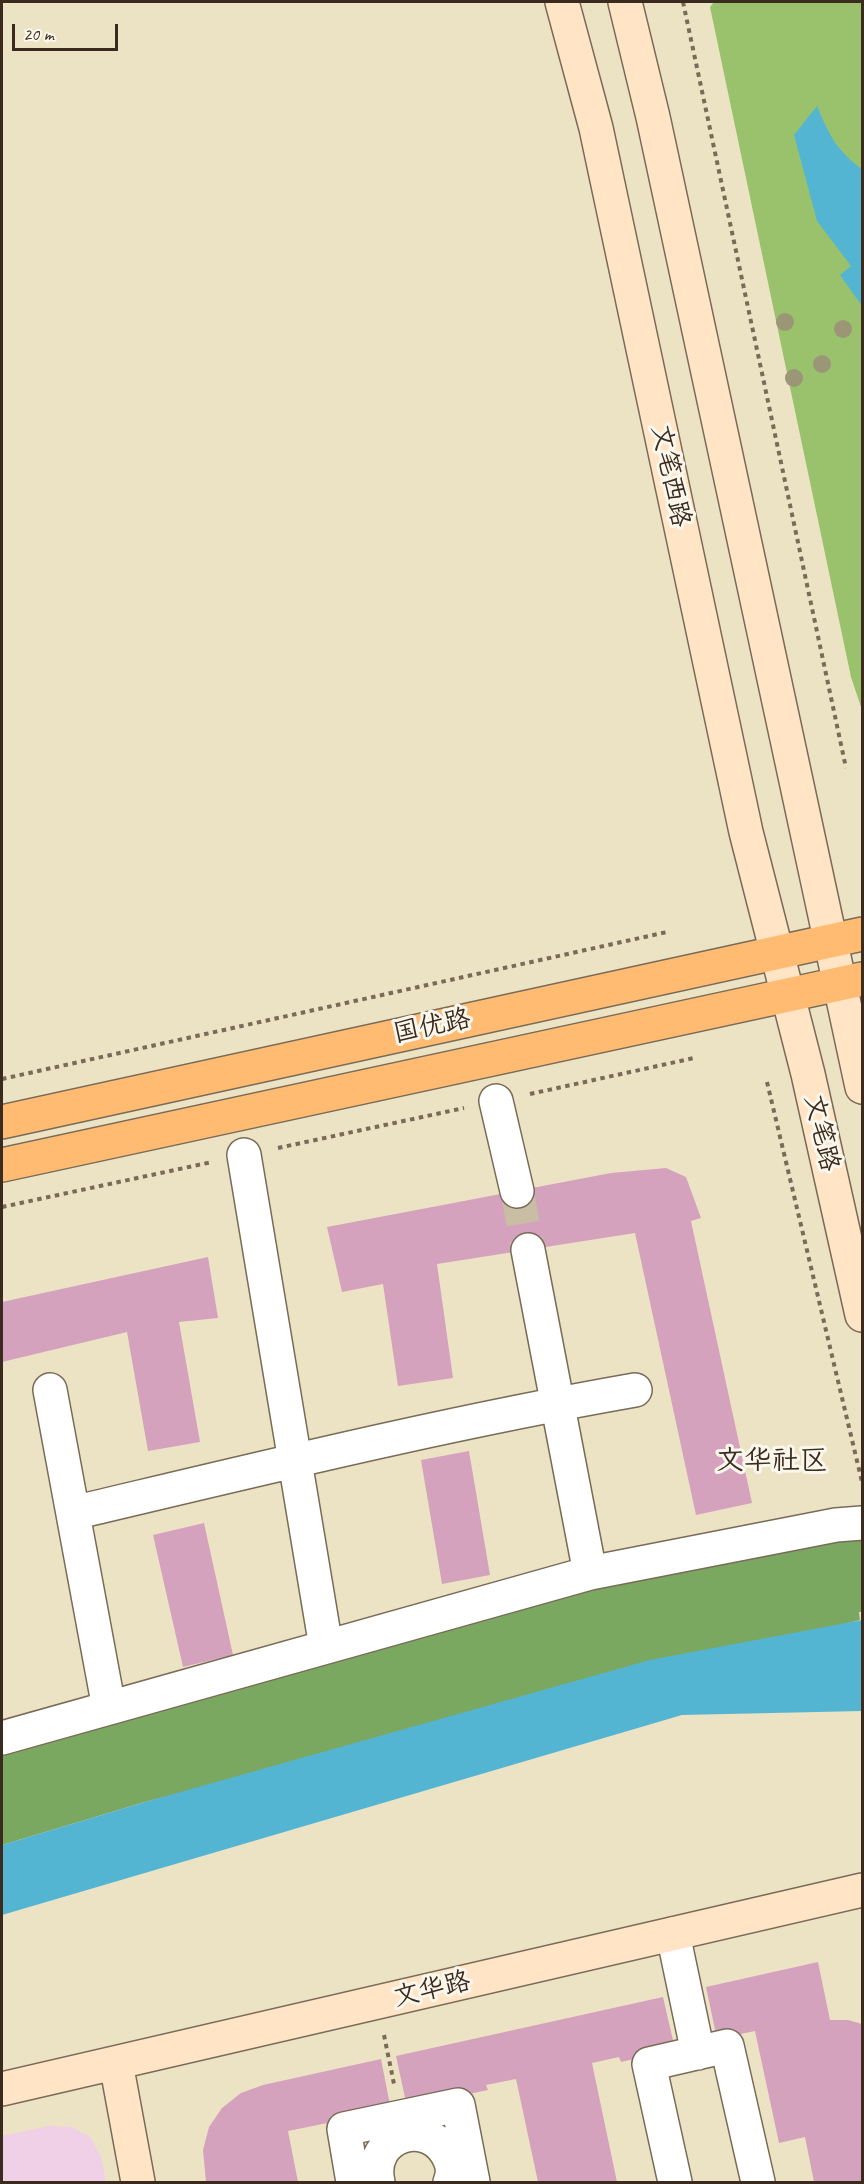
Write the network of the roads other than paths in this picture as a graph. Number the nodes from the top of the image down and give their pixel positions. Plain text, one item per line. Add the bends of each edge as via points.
1 (562, 2) edge
2 (625, 2) edge
3 (862, 934) edge
4 (830, 940) junction
5 (777, 952) junction
6 (851, 982) edge
7 (789, 995) junction
8 (862, 1087) edge
9 (496, 1101) road end
10 (2, 1122) edge
11 (244, 1155) road end
12 (2, 1165) edge
13 (517, 1191) tunnel mouth
14 (528, 1250) tunnel mouth
15 (862, 1315) edge
16 (50, 1390) dead end
17 (635, 1390) dead end
18 (557, 1404) junction
19 (295, 1460) junction
20 (73, 1513) junction
21 (862, 1523) edge
22 (590, 1573) junction
23 (326, 1647) junction
24 (109, 1708) junction
25 (2, 1738) edge
26 (862, 1890) edge
27 (673, 1934) junction
28 (698, 2053) junction
29 (116, 2063) junction
30 (2, 2089) edge
31 (402, 2126) junction
32 (461, 2172) edge
33 (138, 2182) edge
34 (369, 2182) edge
35 (675, 2182) edge
36 (758, 2182) edge

1 - 5 main road, 文笔西路 via 596,128 746,832
2 - 4 main road
3 - 4 main road, 国优路
4 - 5 main road, 国优路
4 - 6 main road, 文笔路
5 - 7 main road, 文笔路
5 - 10 main road, 国优路
6 - 7 main road, 国优路
6 - 8 main road, 文笔路
7 - 12 main road, 国优路
7 - 15 main road, 文笔路
9 - 13 street
11 - 19 street
14 - 18 street
16 - 20 street
17 - 18 street
18 - 19 street
18 - 22 street
19 - 20 street
19 - 23 street
20 - 24 street
21 - 22 street
22 - 23 street
23 - 24 street
24 - 25 street
26 - 27 main road, 文华路
27 - 28 street
27 - 29 main road, 文华路
28 - 35 street via 649,2064
28 - 36 street via 728,2046
29 - 30 main road, 文华路
29 - 33 main road
31 - 32 street via 434,2140
31 - 32 street via 458,2104
31 - 34 street via 385,2148
31 - 34 street via 344,2129

